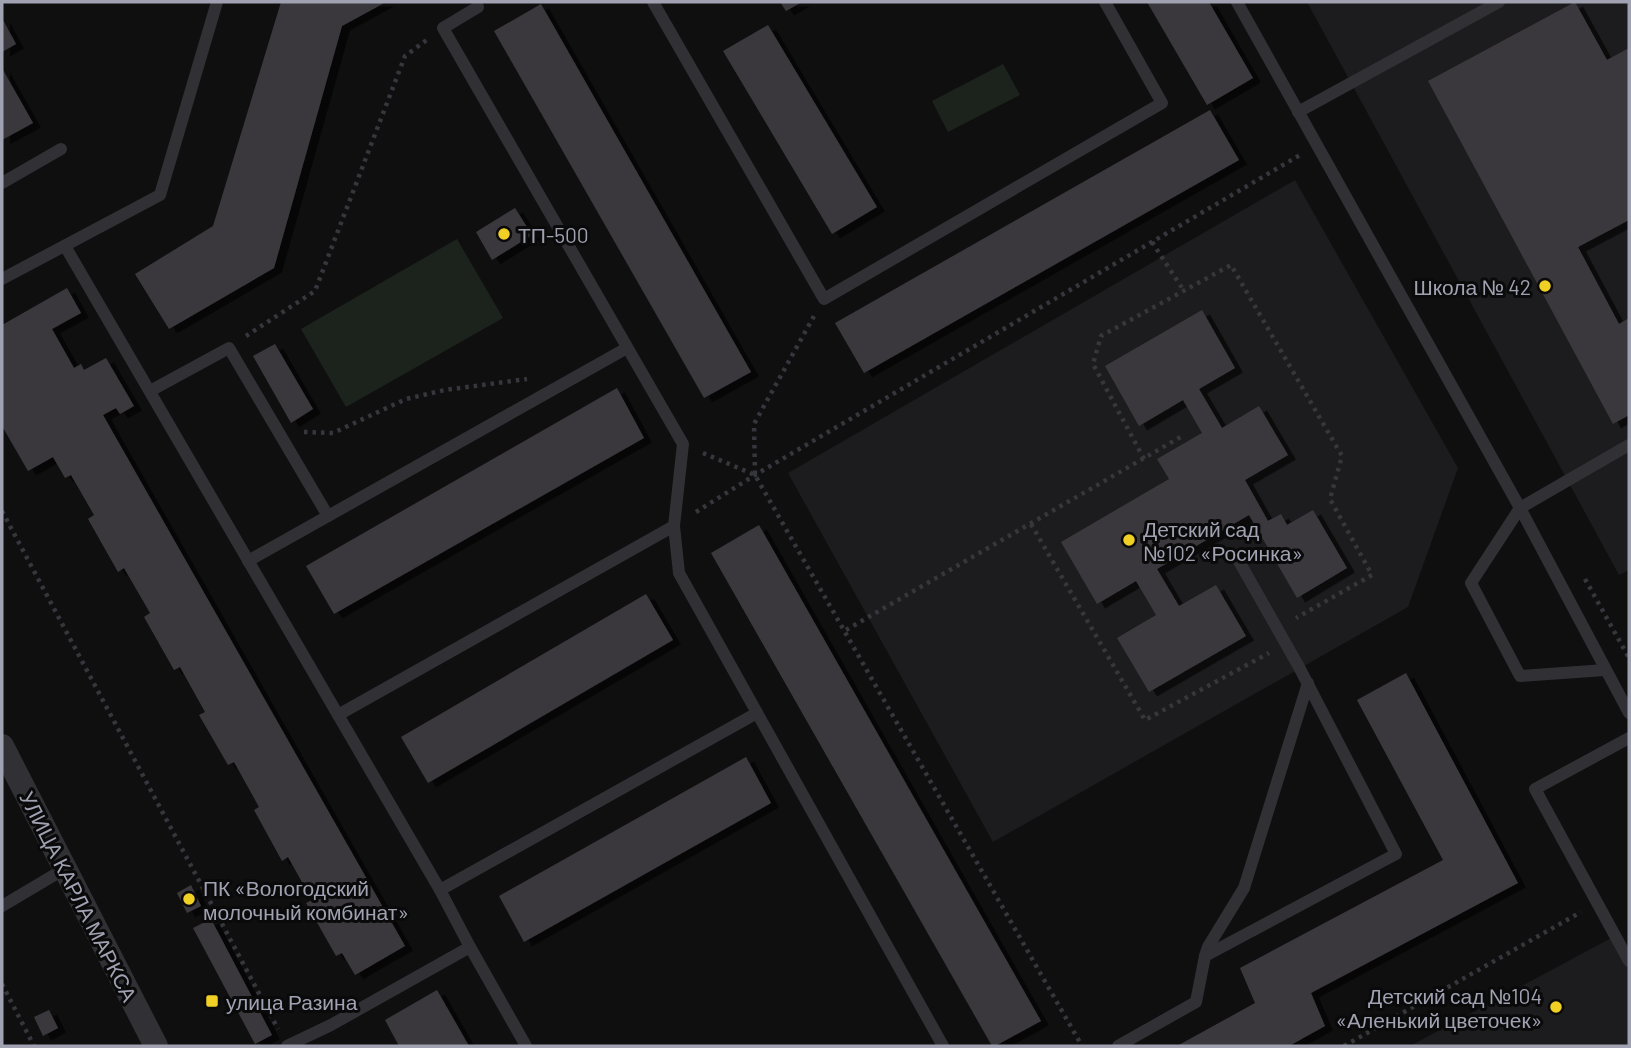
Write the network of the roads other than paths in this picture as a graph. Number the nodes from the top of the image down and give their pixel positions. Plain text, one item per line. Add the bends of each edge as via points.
1 (217, 2) edge
2 (653, 2) edge
3 (1105, 2) edge
4 (1237, 2) edge
5 (1499, 2) edge
6 (481, 4) edge
7 (1298, 112) junction
8 (61, 149) dead end
9 (2, 183) edge
10 (65, 246) junction
11 (2, 279) edge
12 (627, 348) junction
13 (150, 391) junction
14 (1629, 445) edge
15 (1520, 508) junction
16 (328, 516) junction
17 (674, 526) junction
18 (1236, 556) dead end
19 (248, 561) junction
20 (1605, 670) junction
21 (1308, 683) junction
22 (757, 713) junction
23 (1629, 713) edge
24 (338, 715) junction
25 (1629, 737) edge
26 (2, 746) edge
27 (66, 868) junction
28 (440, 890) junction
29 (2, 906) edge
30 (470, 947) junction
31 (1205, 956) junction
32 (1629, 961) edge
33 (156, 1046) edge
34 (287, 1046) edge
35 (526, 1046) edge
36 (943, 1046) edge
37 (1118, 1046) edge

1 - 10 lane via 160,195
2 - 3 lane via 824,299 1161,103
4 - 7 lane
5 - 7 lane
6 - 12 lane via 443,28
7 - 15 lane
8 - 9 lane
10 - 11 lane
10 - 13 lane
12 - 16 lane
12 - 17 lane via 683,444
13 - 16 lane via 229,348
13 - 19 lane
14 - 15 lane
15 - 20 lane
15 - 20 lane via 1471,583 1520,676
16 - 19 lane
17 - 22 lane via 679,573
17 - 24 lane
18 - 21 lane
19 - 24 lane
20 - 23 lane
21 - 31 lane via 1244,888
21 - 31 lane via 1396,854
22 - 28 lane
22 - 36 lane
24 - 28 lane
25 - 32 lane via 1535,789
26 - 27 street, УЛИЦА КАРЛА МАРКСА
27 - 29 lane
27 - 33 street, УЛИЦА КАРЛА МАРКСА
28 - 30 lane
30 - 34 lane
30 - 35 lane
31 - 37 lane via 1196,1002

